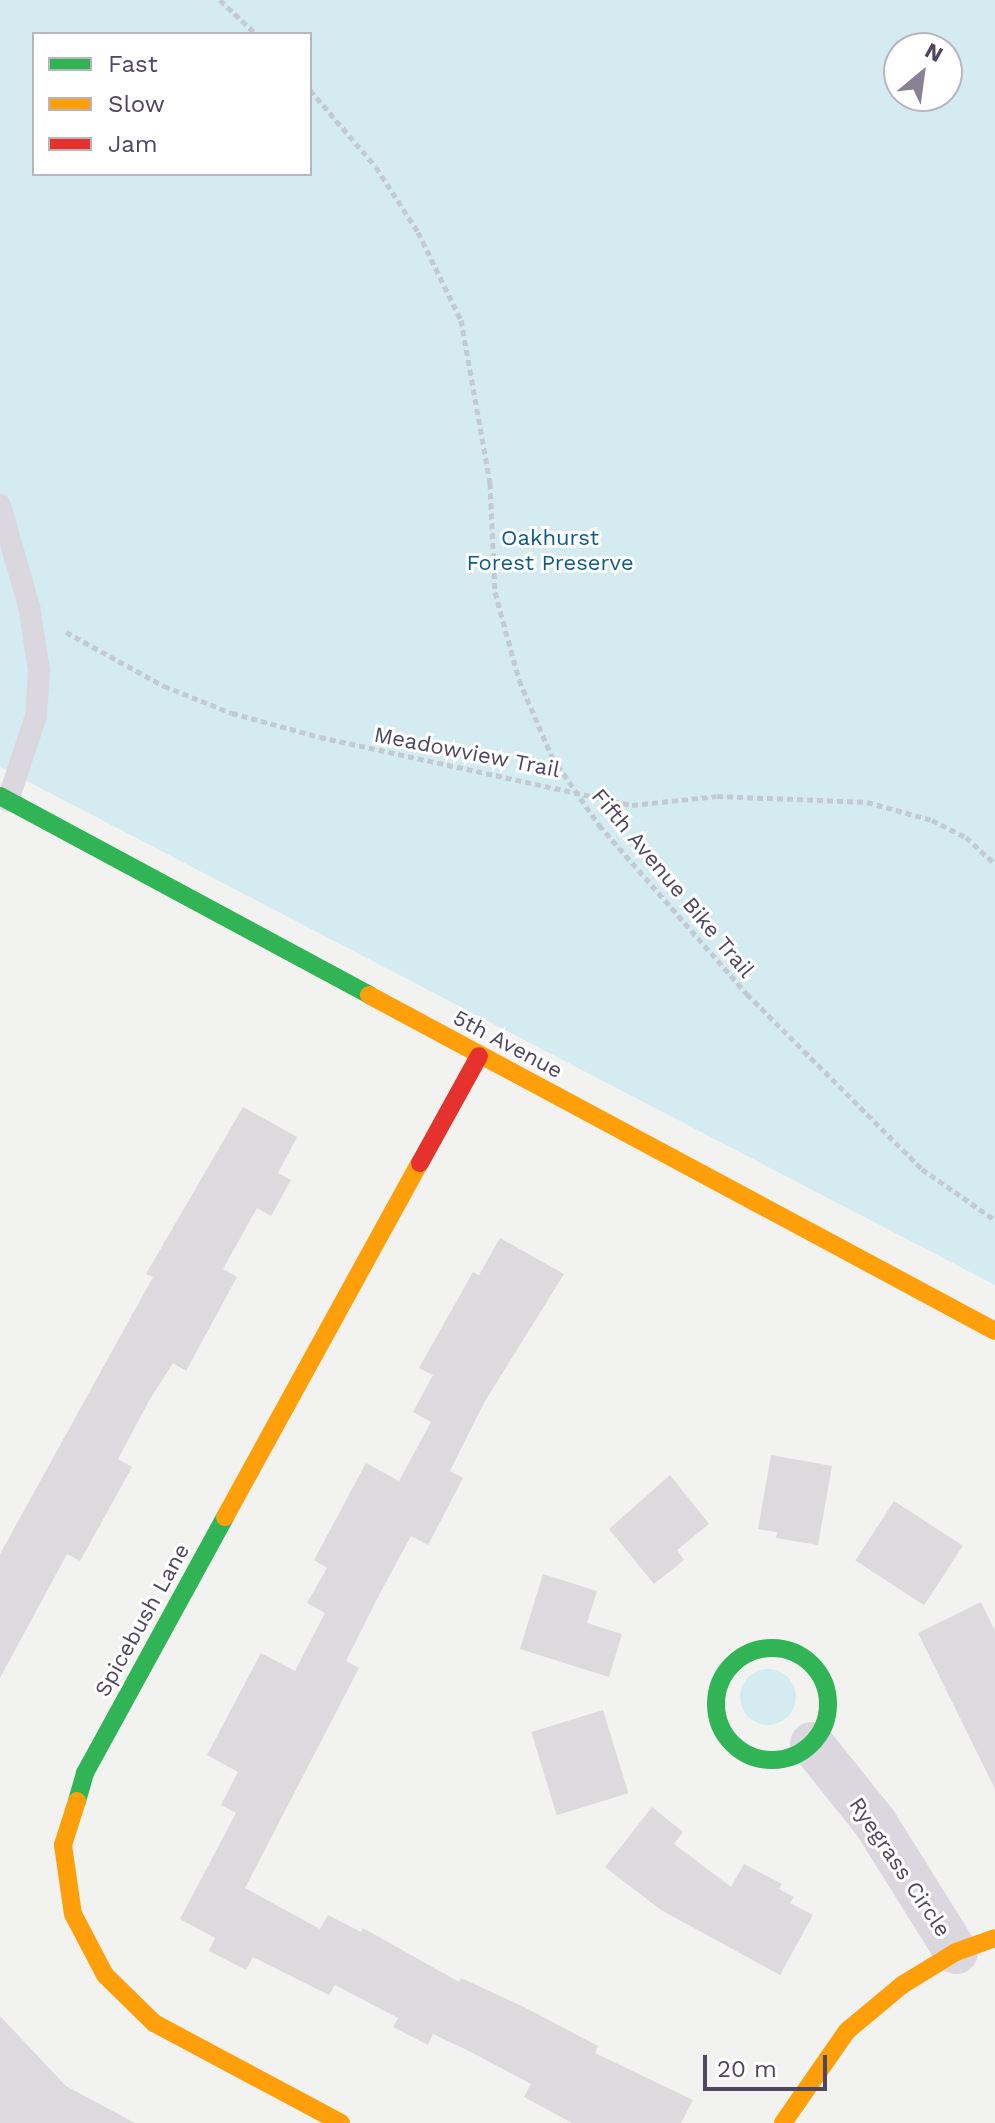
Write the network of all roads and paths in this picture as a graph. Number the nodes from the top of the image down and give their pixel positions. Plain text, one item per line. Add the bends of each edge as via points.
1 (220, 0) edge
2 (254, 32) edge
3 (312, 92) edge
4 (0, 505) edge
5 (29, 606) junction
6 (574, 789) junction
7 (4, 798) edge
8 (995, 864) edge
9 (479, 1056) junction
10 (995, 1220) edge
11 (995, 1331) edge
12 (812, 1744) junction
13 (976, 1945) edge
14 (341, 2123) edge
15 (783, 2123) edge

1 - 2 path
3 - 6 path, Fifth Avenue Bike Trail via 385,180 418,232 461,320 490,483 495,592 519,680 552,757
4 - 5 lane
5 - 6 path, Meadowview Trail via 110,659 232,713 478,775
5 - 7 lane via 39,670 36,716
6 - 8 path, Meadowview Trail via 632,805 717,796 867,802 932,820 966,837
6 - 10 path, Fifth Avenue Bike Trail via 747,994 922,1169
7 - 9 street, 5th Avenue
9 - 11 street, 5th Avenue
9 - 14 street, Spicebush Lane via 85,1773 63,1845 73,1914 105,1975 154,2023
12 - 12 street via 797,1755 761,1759 729,1740 716,1706 727,1671 756,1650 793,1652 809,1661 828,1693 823,1729
12 - 13 street, Ryegrass Circle
13 - 15 street via 902,1985 847,2031

